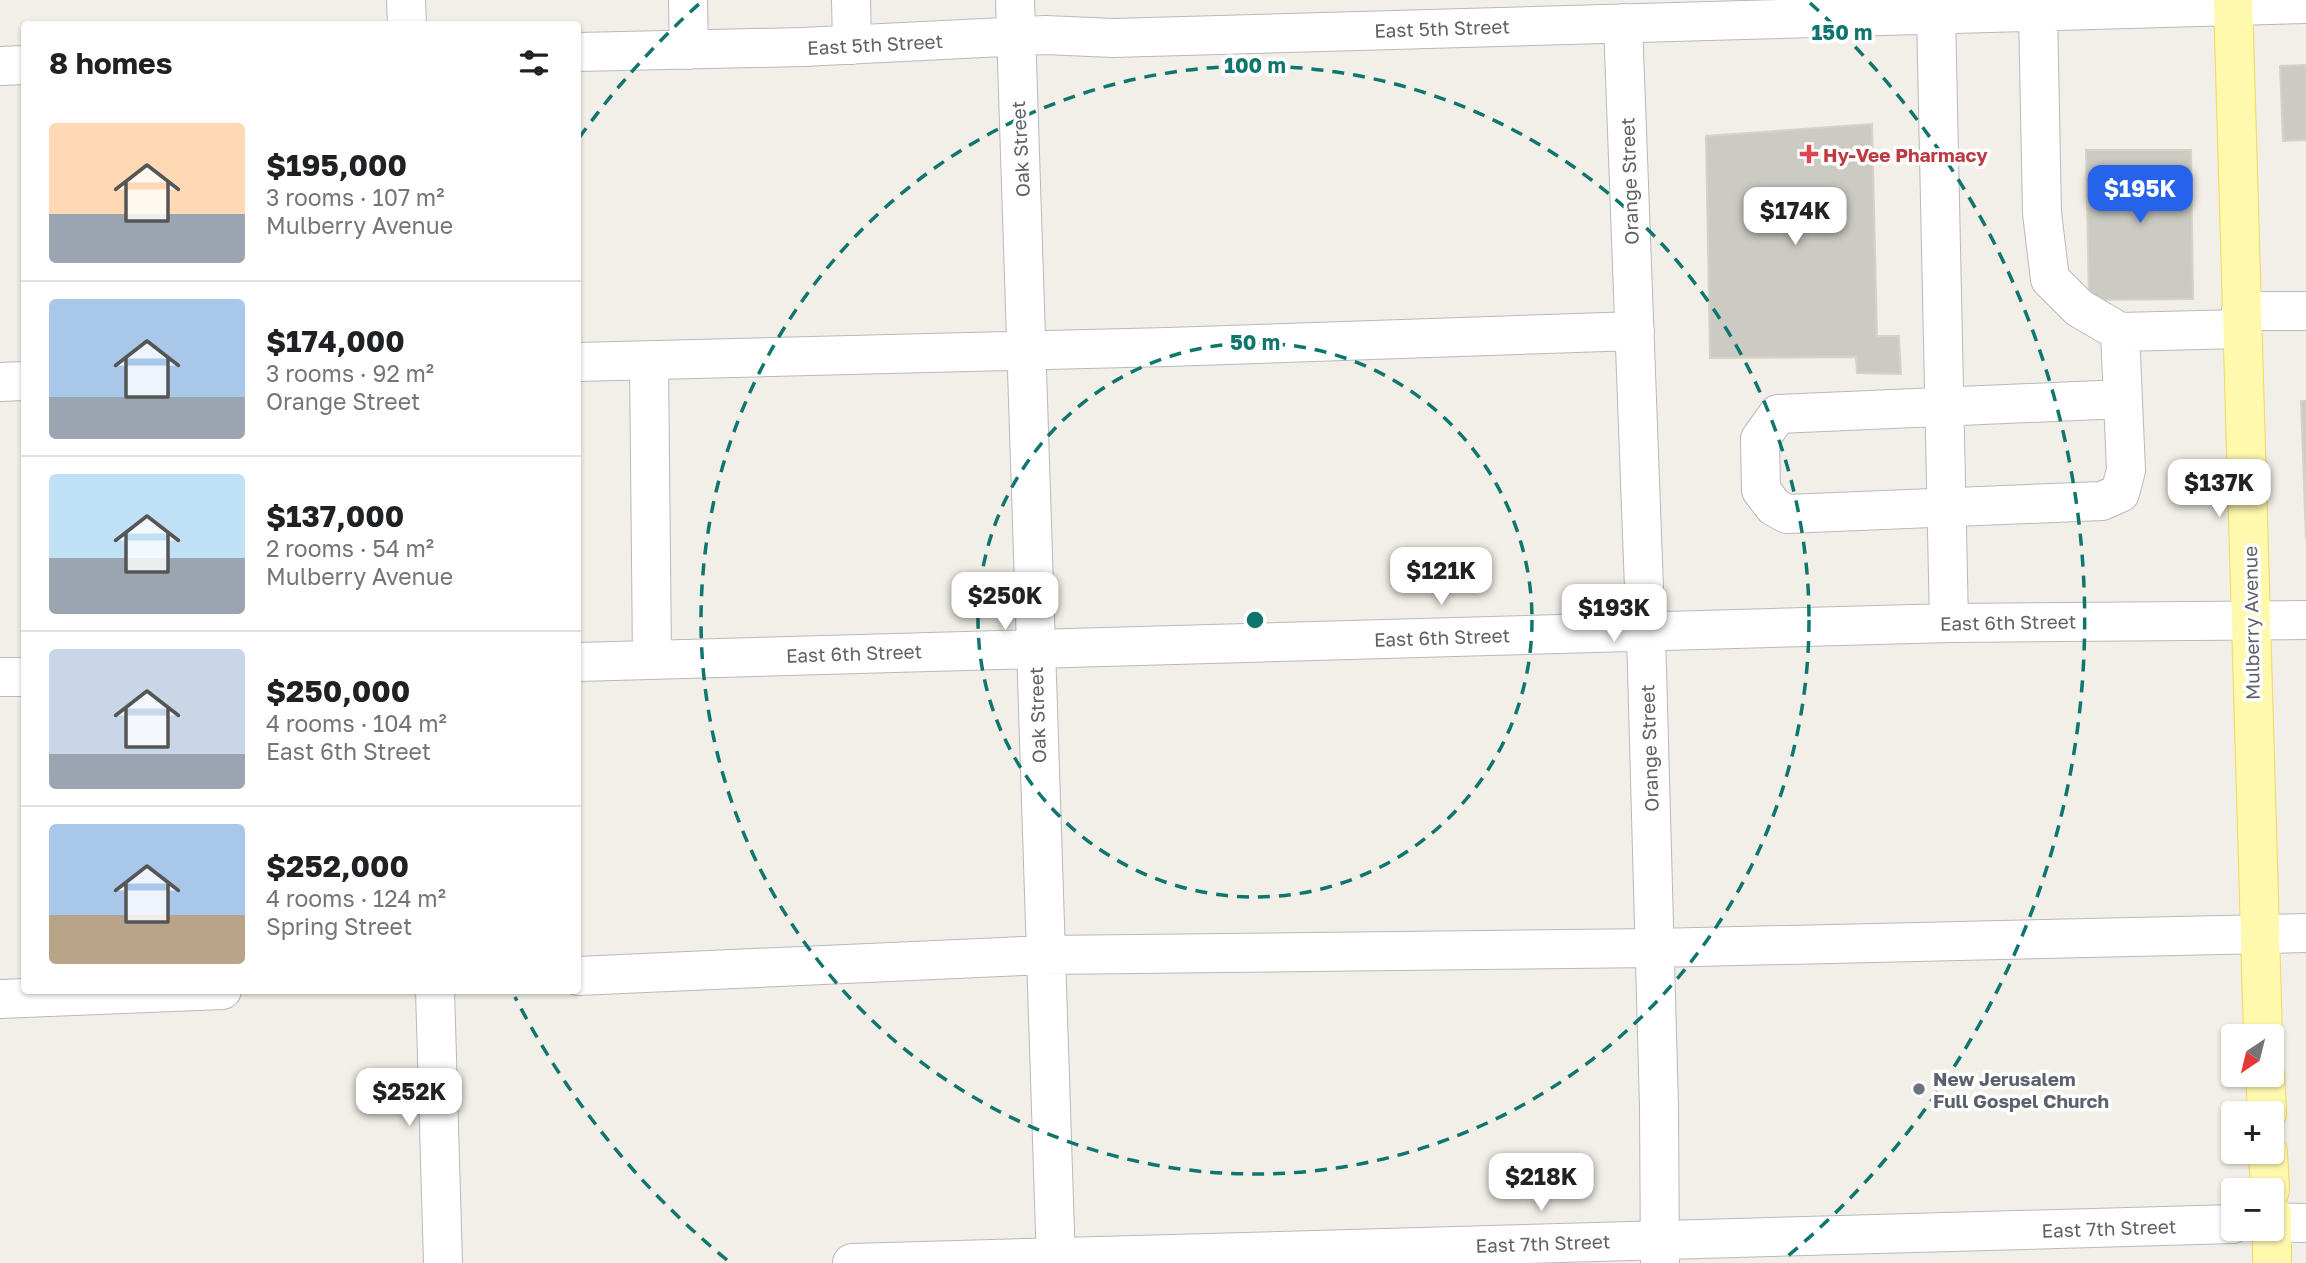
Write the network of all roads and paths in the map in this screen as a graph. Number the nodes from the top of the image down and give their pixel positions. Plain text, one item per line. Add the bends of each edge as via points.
1 (406, 0) edge
2 (688, 0) edge
3 (851, 0) edge
4 (1015, 0) edge
5 (2233, 3) edge
6 (2306, 4) edge
7 (2038, 11) junction
8 (1936, 14) junction
9 (407, 21) edge
10 (1623, 23) junction
11 (1015, 37) junction
12 (852, 45) junction
13 (690, 50) junction
14 (581, 52) edge
15 (21, 65) edge
16 (0, 66) edge
17 (2306, 311) edge
18 (2241, 320) junction
19 (1635, 331) junction
20 (2120, 332) junction
21 (1025, 350) junction
22 (649, 360) junction
23 (581, 362) edge
24 (21, 381) edge
25 (0, 382) edge
26 (2122, 399) junction
27 (1944, 407) junction
28 (1947, 505) junction
29 (2250, 620) junction
30 (2306, 620) edge
31 (1949, 622) junction
32 (1643, 632) junction
33 (1035, 648) junction
34 (652, 659) junction
35 (581, 662) edge
36 (0, 677) edge
37 (21, 677) edge
38 (2306, 933) edge
39 (2258, 935) junction
40 (1655, 948) junction
41 (1045, 955) junction
42 (581, 976) edge
43 (123, 994) edge
44 (435, 994) edge
45 (0, 999) edge
46 (2262, 1024) edge
47 (2284, 1222) edge
48 (2306, 1223) edge
49 (2221, 1224) edge
50 (2272, 1241) edge
51 (1659, 1251) edge
52 (1056, 1260) edge
53 (443, 1263) edge
54 (852, 1263) edge
55 (2272, 1263) edge

1 - 9 street
2 - 13 street
3 - 12 street
4 - 11 street, Oak Street
5 - 6 street, East 5th Street
5 - 7 street, East 5th Street
5 - 18 main road, Mulberry Avenue
7 - 8 street, East 5th Street
7 - 20 street via 2042,213 2050,279 2079,308
8 - 10 street, East 5th Street
8 - 27 street
10 - 11 street, East 5th Street
10 - 19 street, Orange Street
11 - 12 street, East 5th Street
11 - 21 street, Oak Street
12 - 13 street, East 5th Street
13 - 14 street, East 5th Street
15 - 16 street
17 - 18 street
18 - 20 street
18 - 29 main road, Mulberry Avenue
19 - 21 street
19 - 32 street, Orange Street
20 - 26 street
21 - 22 street
21 - 33 street, Oak Street
22 - 23 street
22 - 34 street
24 - 25 street
26 - 27 street
26 - 28 street via 2126,470 2120,493 2102,501
27 - 28 street
27 - 28 street via 1778,414 1760,439 1761,490 1774,507 1787,514
28 - 31 street
29 - 30 street, East 6th Street
29 - 31 street, East 6th Street
29 - 39 main road, Mulberry Avenue
31 - 32 street, East 6th Street
32 - 33 street, East 6th Street
32 - 40 street, Orange Street
33 - 34 street, East 6th Street
33 - 41 street, Oak Street
34 - 35 street, East 6th Street
36 - 37 street
38 - 39 street
39 - 40 street
39 - 46 main road, Mulberry Avenue
40 - 41 street
40 - 51 street, Orange Street
41 - 42 street
41 - 52 street, Oak Street
43 - 45 street
44 - 53 street
47 - 48 street
49 - 51 street, East 7th Street via 1721,1240
50 - 55 main road
51 - 52 street, East 7th Street
52 - 54 street, East 7th Street

